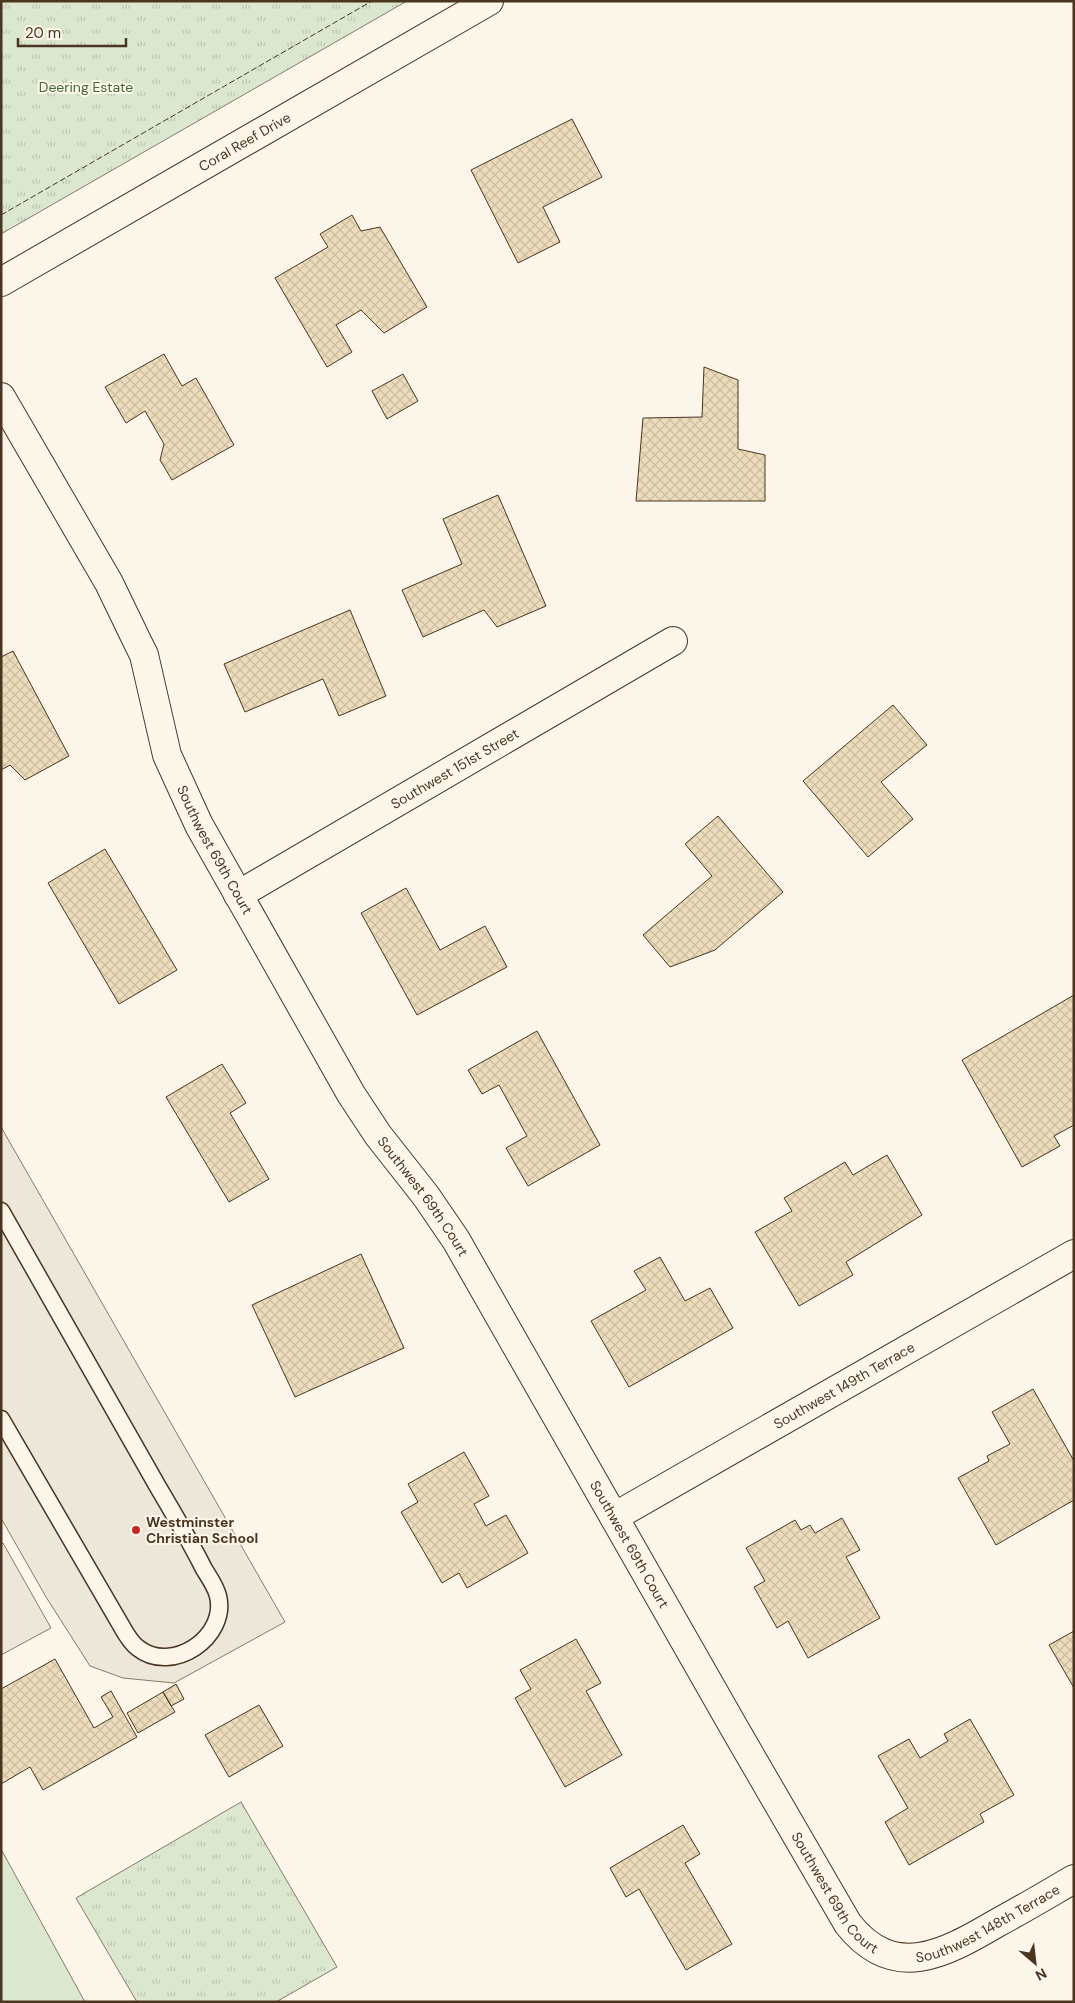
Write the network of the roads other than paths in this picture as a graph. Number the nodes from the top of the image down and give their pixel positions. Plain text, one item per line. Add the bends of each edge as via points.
1 (489, 1) edge
2 (1, 282) edge
3 (1, 397) edge
4 (673, 641) dead end
5 (238, 896) junction
6 (1, 1211) edge
7 (1074, 1254) edge
8 (1, 1418) edge
9 (614, 1517) junction
10 (1074, 1880) edge
11 (900, 1958) joint

1 - 2 street, Coral Reef Drive
3 - 5 street, Southwest 69th Court via 109,583 133,631 144,655 171,764 199,825
4 - 5 street, Southwest 151st Street
5 - 9 street, Southwest 69th Court via 351,1094 456,1240
6 - 8 lane via 218,1595 214,1627 204,1641 187,1652 170,1656 148,1653 134,1645
7 - 9 street, Southwest 149th Terrace
9 - 11 street, Southwest 69th Court via 848,1924 871,1947
10 - 11 street, Southwest 148th Terrace via 948,1950 934,1955

